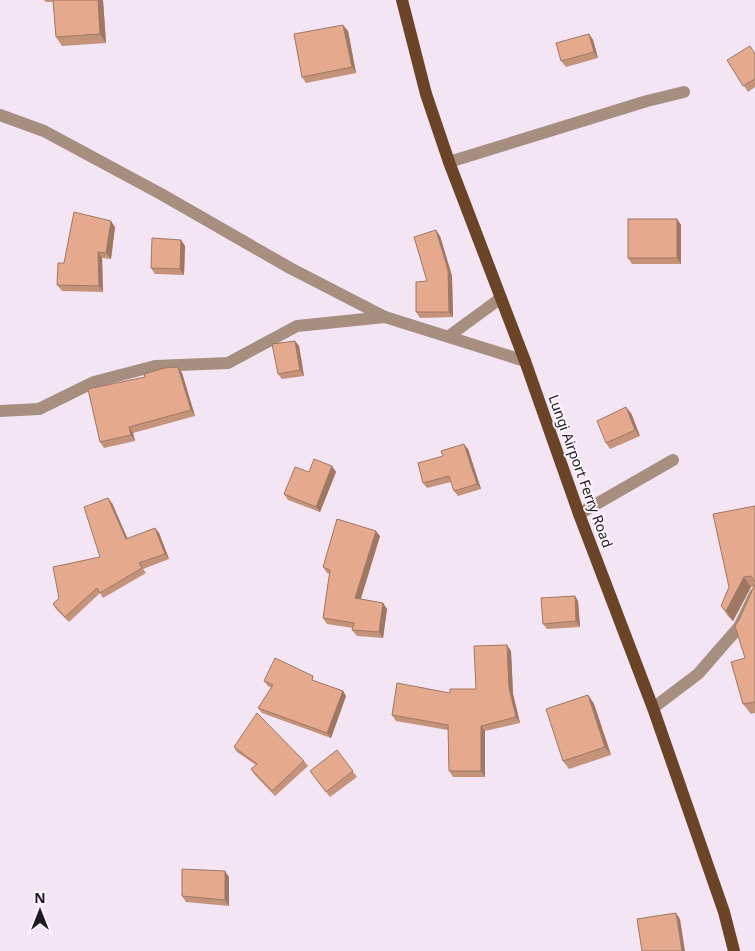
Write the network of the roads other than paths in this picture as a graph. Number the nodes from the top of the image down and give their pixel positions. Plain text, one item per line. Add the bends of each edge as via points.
1 (402, 0) edge
2 (684, 92) dead end
3 (0, 115) edge
4 (449, 162) junction
5 (501, 298) junction
6 (385, 318) junction
7 (449, 336) junction
8 (525, 361) junction
9 (0, 411) edge
10 (673, 460) dead end
11 (579, 514) junction
12 (755, 594) edge
13 (653, 708) junction
14 (734, 951) edge

1 - 4 main road, Lungi Airport Ferry Road via 426,94
2 - 4 street
3 - 6 street via 44,131
4 - 5 main road, Lungi Airport Ferry Road
5 - 7 street
5 - 8 main road, Lungi Airport Ferry Road
6 - 7 street
6 - 9 street via 297,326 228,362 155,366 94,382 40,409
7 - 8 street
8 - 11 main road, Lungi Airport Ferry Road
10 - 11 street
11 - 13 main road, Lungi Airport Ferry Road
12 - 13 street via 739,627 698,674
13 - 14 main road, Lungi Airport Ferry Road via 724,912

